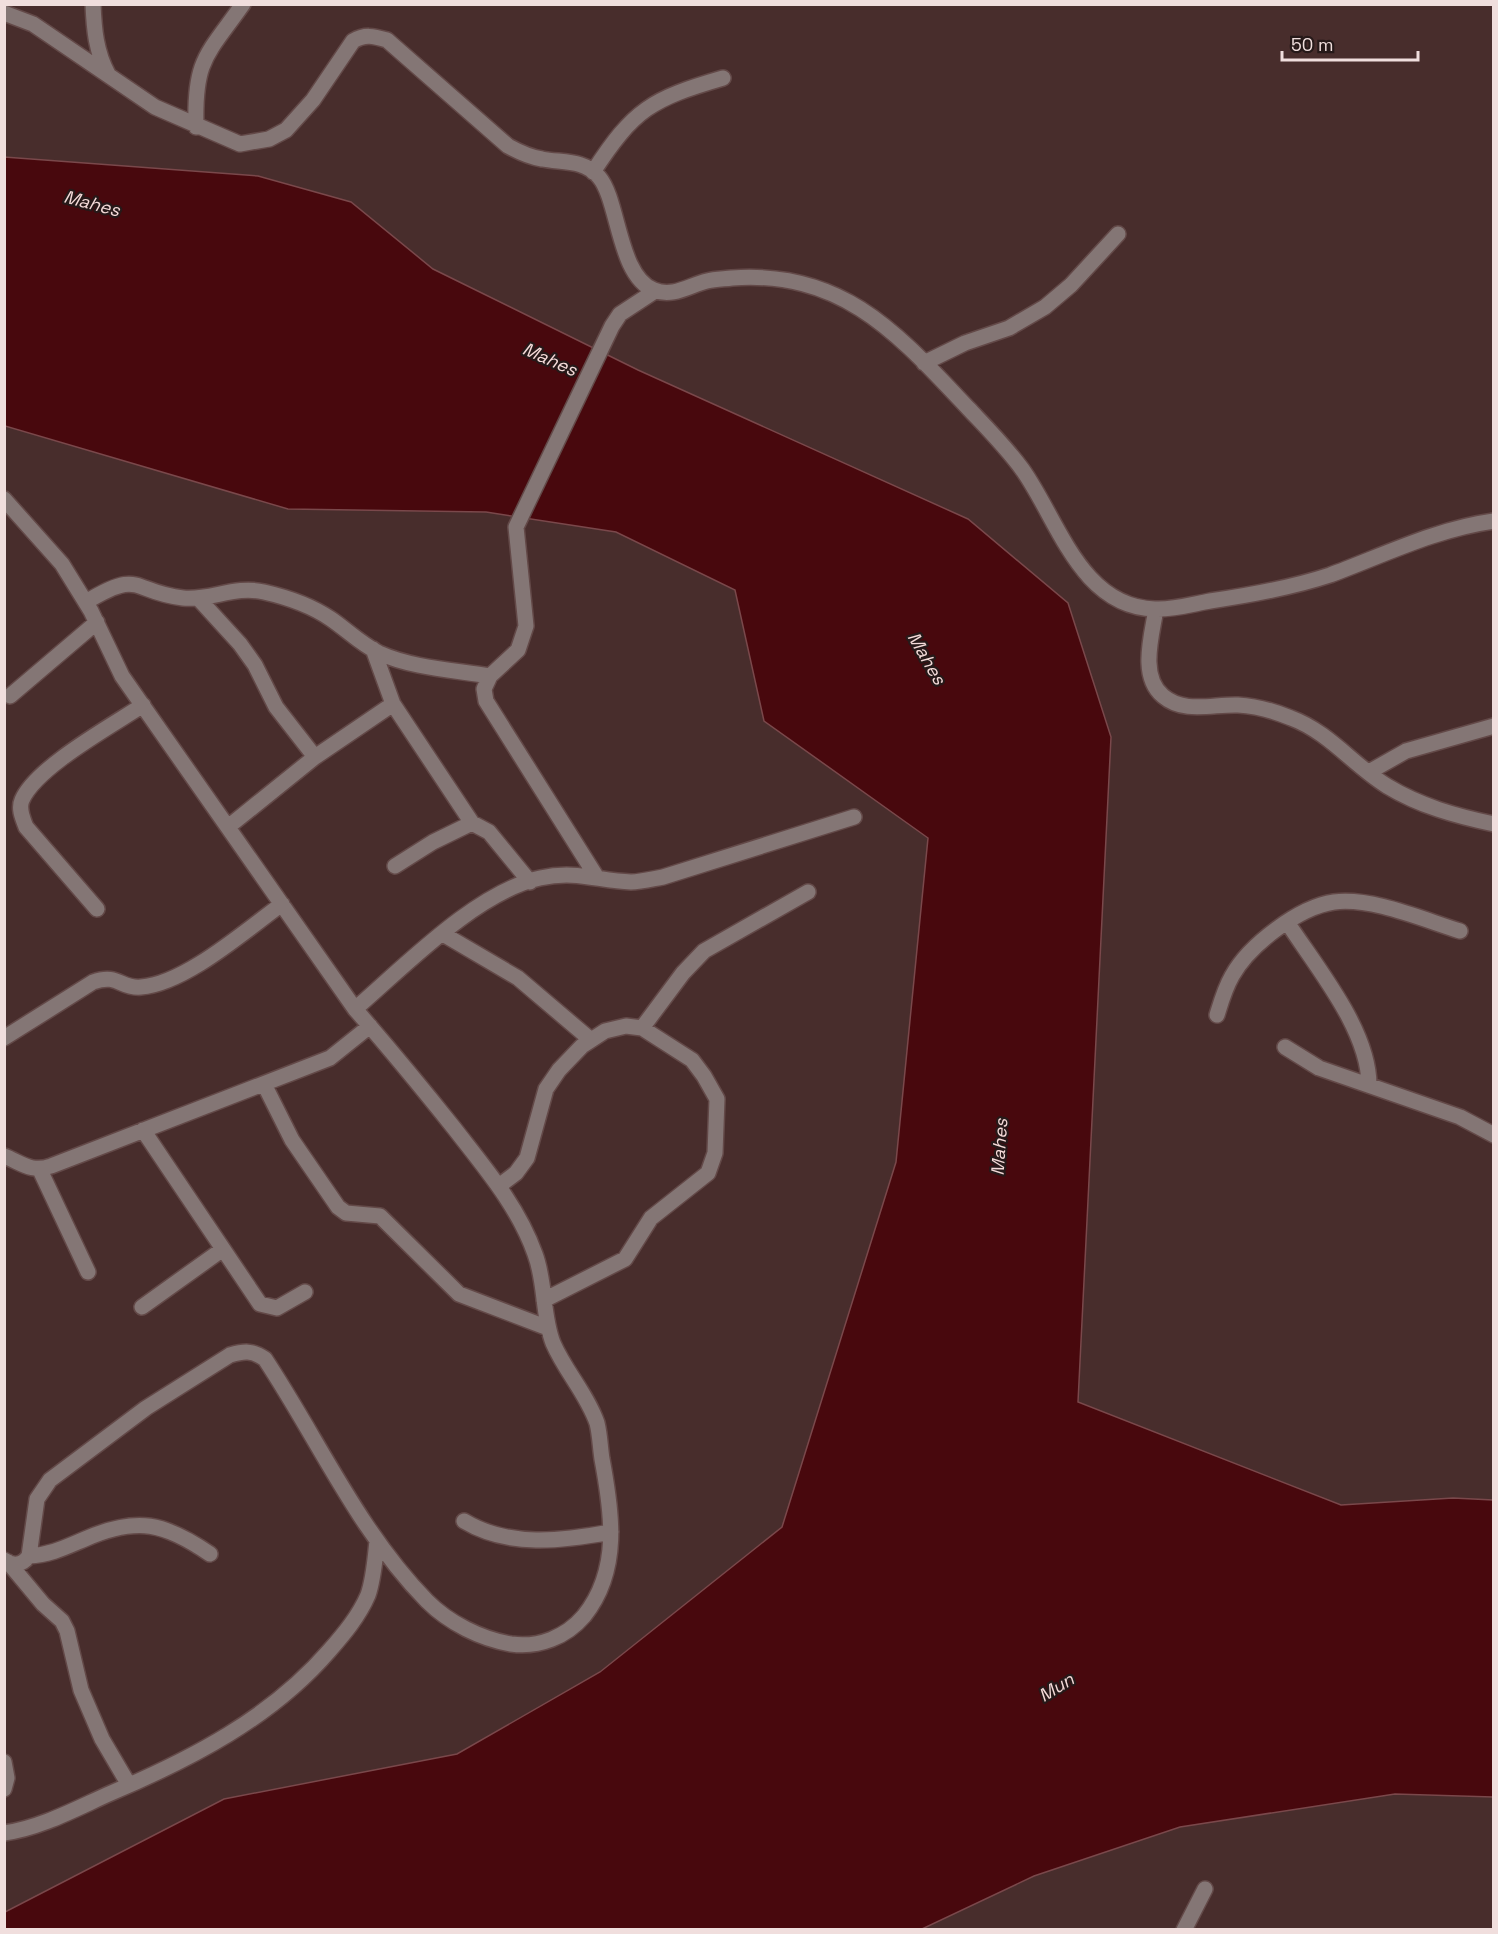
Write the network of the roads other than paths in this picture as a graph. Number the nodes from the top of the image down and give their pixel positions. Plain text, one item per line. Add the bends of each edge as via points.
1 (93, 4) edge
2 (243, 4) edge
3 (4, 14) edge
4 (110, 77) junction
5 (723, 78) dead end
6 (196, 127) junction
7 (593, 172) junction
8 (1118, 234) dead end
9 (655, 291) junction
10 (924, 363) junction
11 (4, 499) edge
12 (1494, 521) edge
13 (198, 598) junction
14 (86, 602) junction
15 (1156, 609) junction
16 (97, 622) junction
17 (373, 649) junction
18 (490, 676) junction
19 (10, 696) dead end
20 (393, 704) junction
21 (143, 705) junction
22 (1494, 726) edge
23 (315, 757) junction
24 (1369, 772) junction
25 (854, 818) dead end
26 (472, 823) junction
27 (1494, 824) edge
28 (228, 827) junction
29 (395, 866) dead end
30 (596, 876) junction
31 (530, 882) junction
32 (808, 892) dead end
33 (282, 904) junction
34 (98, 909) dead end
35 (1287, 922) junction
36 (1460, 932) dead end
37 (443, 934) junction
38 (355, 1009) junction
39 (1217, 1015) dead end
40 (370, 1026) junction
41 (642, 1028) junction
42 (4, 1038) edge
43 (591, 1040) junction
44 (1285, 1047) dead end
45 (264, 1084) junction
46 (1369, 1085) junction
47 (142, 1130) junction
48 (1494, 1135) edge
49 (4, 1156) edge
50 (40, 1170) junction
51 (499, 1186) junction
52 (223, 1249) junction
53 (88, 1272) dead end
54 (305, 1292) dead end
55 (544, 1300) junction
56 (142, 1307) dead end
57 (548, 1328) junction
58 (464, 1521) dead end
59 (611, 1532) junction
60 (377, 1541) junction
61 (210, 1554) dead end
62 (29, 1556) junction
63 (6, 1561) edge
64 (4, 1762) edge
65 (129, 1785) junction
66 (4, 1789) edge
67 (4, 1833) edge
68 (1205, 1889) dead end
69 (1184, 1929) edge

1 - 4 street via 97,44
2 - 6 street via 209,48 202,64
3 - 4 street via 33,24
4 - 6 street via 155,107
5 - 7 street via 675,92 652,104 630,120
6 - 7 street via 240,144 269,139 301,116 353,41 372,35 402,51 515,150 538,159 582,164
7 - 9 street via 600,177 635,272
8 - 10 street via 1045,307 1009,328
9 - 10 street via 676,292 709,280 746,277 814,287 863,308
9 - 18 street via 620,314 612,326 516,527 526,626 518,650
10 - 15 street via 1017,463 1075,560 1097,585 1128,604
11 - 14 street via 62,564
12 - 15 street via 1424,538 1330,575 1278,590
13 - 14 street via 170,597 135,583 110,587
13 - 17 street via 236,589 263,591 311,608
13 - 23 street via 240,644 276,707
14 - 16 street
15 - 24 street via 1148,667 1162,696 1191,707 1237,705 1262,708 1293,719 1321,734
16 - 19 street
16 - 21 street via 122,676
17 - 18 street via 399,660
17 - 20 street
18 - 30 street via 484,689 486,701
20 - 23 street
20 - 26 street
21 - 28 street
21 - 34 street via 74,750 41,776 22,800 21,815 26,827
22 - 24 street via 1406,751
23 - 28 street
24 - 27 street via 1424,805
25 - 30 street via 663,877 631,882
26 - 29 street
26 - 31 street via 489,832
28 - 33 street
30 - 31 street via 570,874
31 - 37 street via 496,897
32 - 41 street via 704,951
33 - 38 street
33 - 42 street via 191,970 142,987 128,986 117,979 93,982
35 - 36 street via 1314,907 1336,902 1384,908
35 - 39 street via 1249,954 1233,974
35 - 46 street via 1356,1030 1369,1068
37 - 38 street
37 - 43 street via 518,978
38 - 40 street
40 - 45 street via 330,1058
40 - 51 street
41 - 43 street via 626,1026 605,1031
41 - 55 street via 692,1060 717,1099 715,1153 708,1173 651,1218 625,1259
43 - 51 street via 559,1070 546,1089 527,1158
44 - 46 street via 1319,1068
45 - 47 street
45 - 57 street via 292,1140 338,1207 346,1213 380,1216 448,1285 469,1300
46 - 48 street via 1460,1117
47 - 50 street
47 - 52 street
49 - 50 street
50 - 53 street
51 - 55 street via 535,1253
52 - 54 street via 260,1304 277,1308
52 - 56 street
55 - 57 street
57 - 59 street via 597,1423
58 - 59 street via 513,1539 569,1540
59 - 60 street via 607,1570 592,1606 572,1627 538,1644 500,1642 454,1622 428,1601
60 - 62 street via 265,1359 244,1351 230,1355 146,1408 50,1480 37,1498
60 - 65 street via 368,1594 342,1636 312,1670 272,1706 224,1738
61 - 62 street via 176,1532 137,1525 104,1532 58,1551
62 - 63 street via 23,1563
63 - 65 street via 67,1631 81,1690 102,1739
64 - 66 street
65 - 67 street via 40,1823
68 - 69 street

